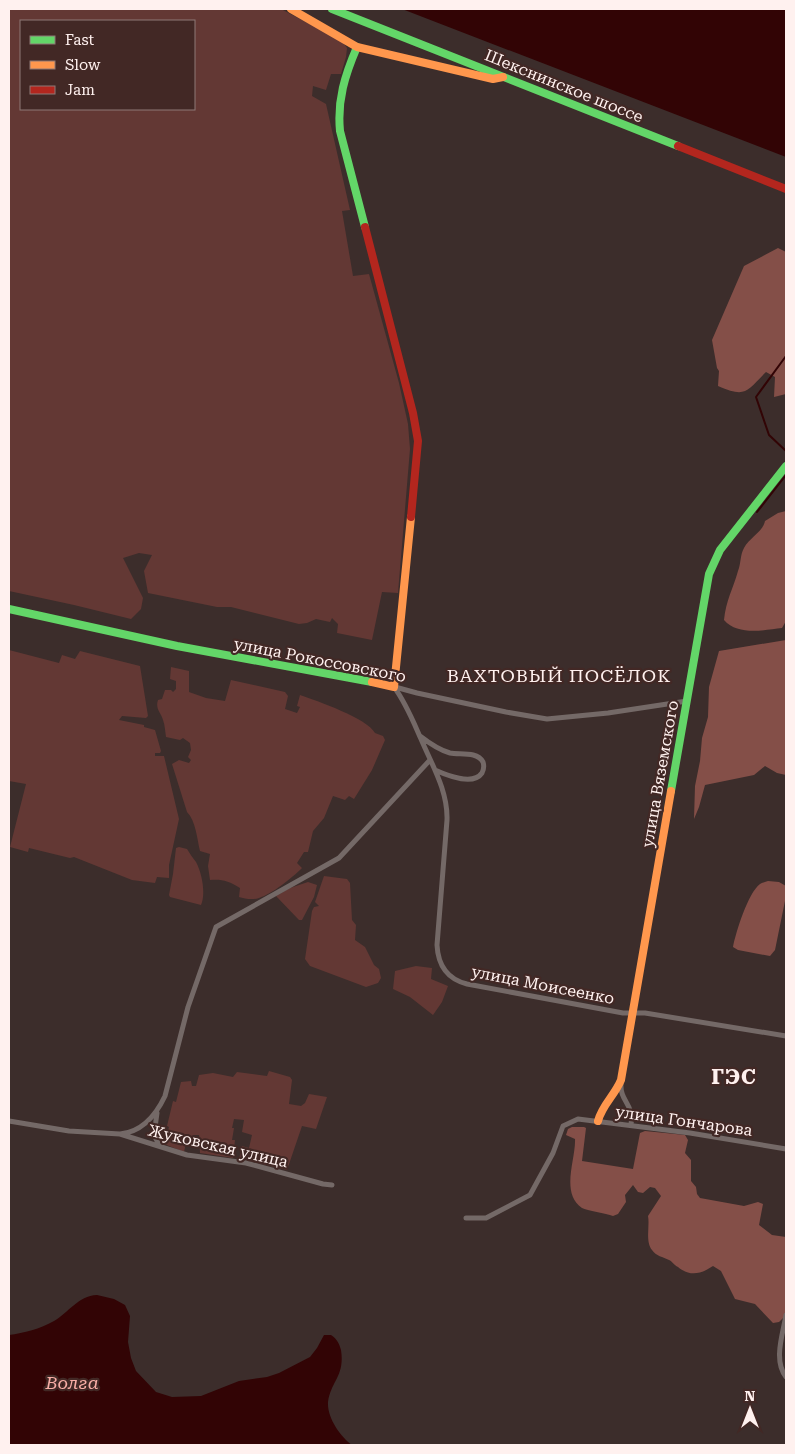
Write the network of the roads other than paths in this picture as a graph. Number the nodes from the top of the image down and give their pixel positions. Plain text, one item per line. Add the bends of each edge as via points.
1 (291, 9) edge
2 (332, 9) edge
3 (358, 47) junction
4 (505, 77) junction
5 (786, 189) edge
6 (786, 466) edge
7 (9, 608) edge
8 (394, 687) junction
9 (687, 701) junction
10 (419, 734) junction
11 (430, 760) junction
12 (435, 770) junction
13 (633, 1013) junction
14 (786, 1036) edge
15 (621, 1080) junction
16 (608, 1100) junction
17 (626, 1102) junction
18 (158, 1109) junction
19 (9, 1121) edge
20 (598, 1121) junction
21 (631, 1125) junction
22 (120, 1134) junction
23 (159, 1146) junction
24 (786, 1149) edge
25 (332, 1185) dead end
26 (466, 1218) dead end
27 (786, 1315) edge
28 (786, 1377) edge

1 - 3 street
2 - 4 street, Шекснинское шоссе
3 - 4 street via 493,79
3 - 8 street via 343,81 337,112 418,441
4 - 5 street, Шекснинское шоссе
6 - 9 street, улица Вяземского via 725,544 711,568
7 - 8 street, улица Рокоссовского via 177,646
8 - 9 street, улица Рокоссовского via 548,719
8 - 10 street, улица Моисеенко
9 - 13 street, улица Вяземского
10 - 11 street, улица Моисеенко
10 - 12 street via 446,752 477,756 484,766 480,775 470,779
11 - 12 street, улица Моисеенко
11 - 18 street via 338,858 216,928
12 - 13 street, улица Моисеенко via 447,814 437,945 444,971 467,984
13 - 14 street, улица Моисеенко
13 - 15 street, улица Вяземского
15 - 16 street
15 - 17 street via 621,1092
16 - 17 street via 618,1098
16 - 20 street via 601,1108
17 - 21 street via 631,1111
18 - 22 street via 141,1126
18 - 23 street via 154,1135
19 - 22 street, Жуковская улица
20 - 21 street, улица Гончарова
20 - 26 street, улица Гончарова via 578,1118 563,1126 553,1153 530,1195 486,1218
21 - 24 street, улица Гончарова
22 - 23 street, Жуковская улица
23 - 25 street, Жуковская улица via 187,1155 246,1163
27 - 28 street via 780,1355 780,1366

